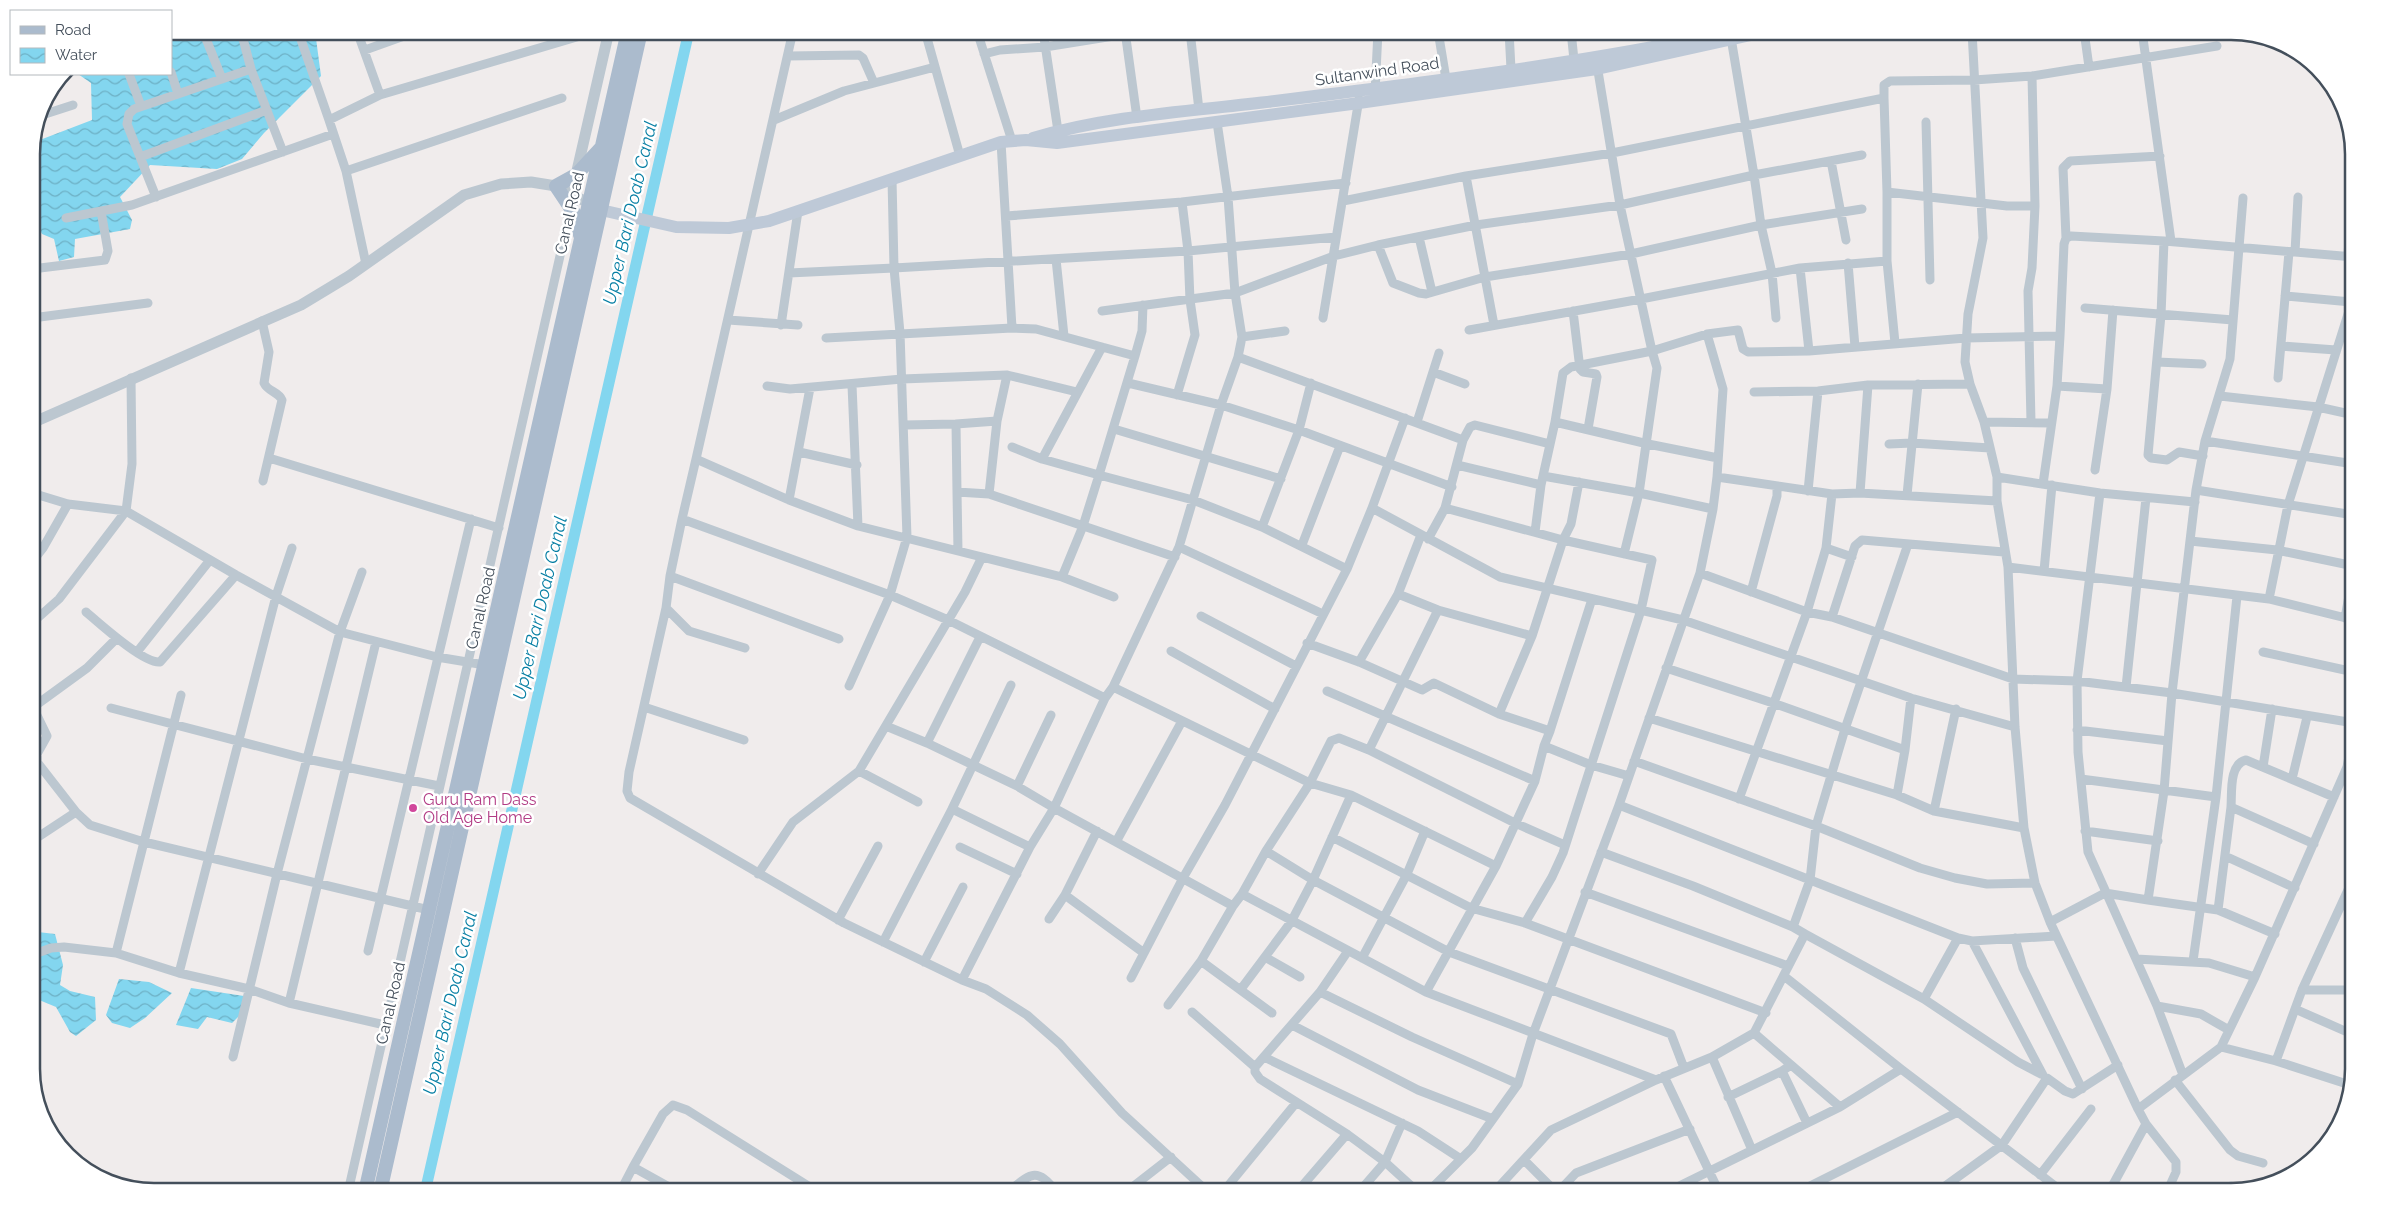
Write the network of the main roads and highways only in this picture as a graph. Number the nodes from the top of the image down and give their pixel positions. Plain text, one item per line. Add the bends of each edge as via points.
1 (626, 40) edge
2 (639, 40) edge
3 (1661, 40) edge
4 (1703, 40) edge
5 (1596, 63) junction
6 (1447, 84) junction
7 (1359, 97) junction
8 (1026, 140) junction
9 (602, 146) junction
10 (595, 206) junction
11 (580, 242) junction
12 (367, 1183) edge
13 (382, 1183) edge

1 - 9 main road, Canal Road
2 - 10 main road, Canal Road
3 - 5 main road, Sultanwind Road
4 - 5 main road
5 - 6 main road
5 - 6 main road, Sultanwind Road via 1574,60 1511,69
6 - 7 main road, Sultanwind Road
7 - 8 main road, Sultanwind Road via 1137,118 1058,131
7 - 8 main road via 1218,122 1057,143
8 - 10 main road via 1006,141 768,221 728,228 676,227
9 - 10 main road, Canal Road
9 - 11 main road via 576,175 556,186 576,216
10 - 11 main road, Canal Road
10 - 13 main road, Canal Road
11 - 12 main road, Canal Road

